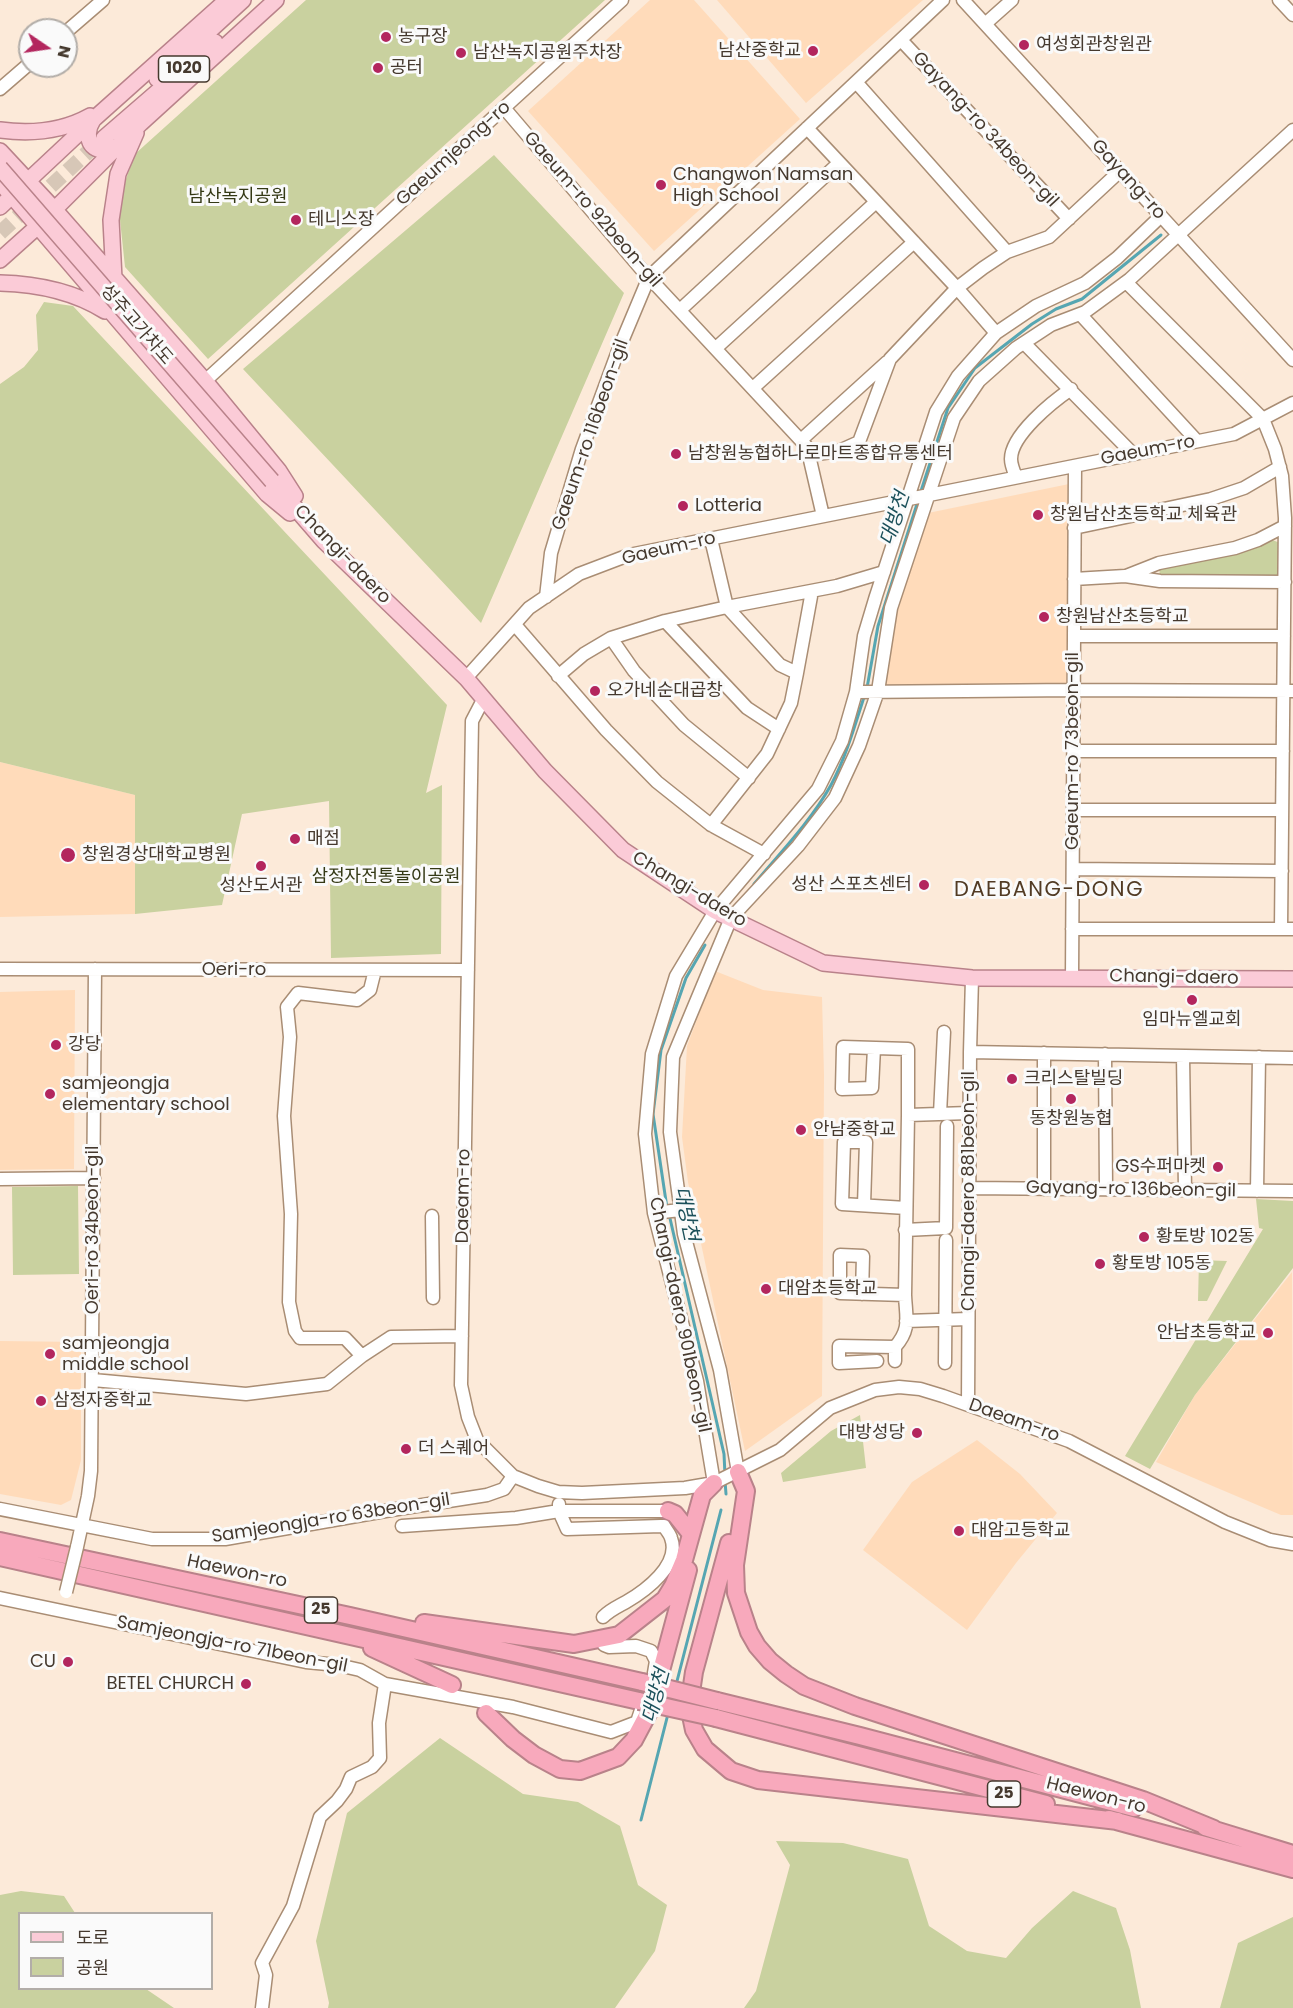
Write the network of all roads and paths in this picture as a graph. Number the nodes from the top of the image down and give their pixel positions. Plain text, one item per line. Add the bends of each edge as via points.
1 (103, 0) edge
2 (227, 0) edge
3 (243, 0) edge
4 (263, 0) edge
5 (276, 0) edge
6 (622, 0) edge
7 (943, 0) edge
8 (963, 0) edge
9 (1012, 0) edge
10 (1279, 0) edge
11 (1293, 15) edge
12 (78, 22) edge
13 (985, 24) junction
14 (901, 40) junction
15 (18, 73) edge
16 (856, 82) junction
17 (0, 89) edge
18 (108, 106) junction
19 (505, 109) junction
20 (141, 123) junction
21 (807, 128) junction
22 (99, 129) junction
23 (0, 130) edge
24 (1293, 130) edge
25 (119, 146) junction
26 (0, 151) edge
27 (839, 163) junction
28 (0, 168) edge
29 (1120, 171) junction
30 (0, 182) edge
31 (28, 183) junction
32 (12, 197) junction
33 (876, 202) junction
34 (0, 207) edge
35 (54, 208) junction
36 (1161, 216) junction
37 (1069, 219) junction
38 (38, 226) junction
39 (1178, 234) junction
40 (914, 242) junction
41 (1007, 252) junction
42 (0, 261) edge
43 (649, 277) junction
44 (114, 279) junction
45 (1126, 282) junction
46 (0, 283) edge
47 (957, 288) junction
48 (680, 310) junction
49 (1080, 314) junction
50 (119, 321) junction
51 (996, 333) junction
52 (1024, 343) junction
53 (716, 348) junction
54 (890, 359) junction
55 (1293, 360) edge
56 (205, 381) junction
57 (753, 388) junction
58 (1071, 389) junction
59 (1293, 403) edge
60 (1263, 419) junction
61 (801, 440) junction
62 (1197, 441) junction
63 (1133, 454) junction
64 (809, 455) junction
65 (1075, 466) junction
66 (1280, 468) junction
67 (1016, 477) junction
68 (272, 481) joint
69 (927, 495) junction
70 (910, 499) junction
71 (823, 516) junction
72 (1285, 526) junction
73 (1074, 528) junction
74 (711, 539) junction
75 (324, 541) junction
76 (884, 572) junction
77 (1125, 576) junction
78 (1074, 579) junction
79 (1285, 582) junction
80 (812, 591) junction
81 (546, 597) junction
82 (727, 607) junction
83 (665, 621) junction
84 (516, 626) junction
85 (1074, 636) junction
86 (1284, 636) junction
87 (611, 638) junction
88 (797, 673) junction
89 (558, 676) junction
90 (466, 678) junction
91 (1074, 690) junction
92 (878, 691) junction
93 (1288, 691) edge
94 (856, 692) junction
95 (484, 698) junction
96 (779, 729) junction
97 (1283, 750) junction
98 (1073, 751) junction
99 (749, 778) junction
100 (1073, 810) junction
101 (1282, 810) junction
102 (711, 825) junction
103 (764, 854) junction
104 (1073, 869) junction
105 (1282, 871) junction
106 (715, 910) junction
107 (731, 918) junction
108 (1072, 929) junction
109 (1287, 929) edge
110 (0, 969) edge
111 (95, 969) junction
112 (375, 970) junction
113 (468, 970) junction
114 (1071, 977) junction
115 (972, 978) junction
116 (1293, 979) edge
117 (944, 1032) dead end
118 (874, 1048) dead end
119 (970, 1052) junction
120 (1044, 1053) junction
121 (652, 1054) junction
122 (1105, 1054) junction
123 (1183, 1056) junction
124 (673, 1057) junction
125 (1259, 1057) junction
126 (1293, 1058) edge
127 (969, 1113) junction
128 (939, 1114) junction
129 (908, 1115) junction
130 (947, 1126) dead end
131 (94, 1178) junction
132 (0, 1179) edge
133 (969, 1188) junction
134 (1044, 1189) junction
135 (1106, 1189) junction
136 (1185, 1190) junction
137 (1257, 1191) junction
138 (1293, 1191) edge
139 (864, 1205) junction
140 (906, 1208) junction
141 (680, 1210) junction
142 (654, 1213) junction
143 (432, 1216) dead end
144 (905, 1230) junction
145 (946, 1240) dead end
146 (862, 1294) dead end
147 (905, 1295) junction
148 (433, 1298) dead end
149 (968, 1319) junction
150 (946, 1321) junction
151 (906, 1322) junction
152 (462, 1336) junction
153 (895, 1347) junction
154 (362, 1356) junction
155 (877, 1361) dead end
156 (895, 1361) dead end
157 (945, 1363) dead end
158 (93, 1380) junction
159 (968, 1404) junction
160 (738, 1472) junction
161 (513, 1476) junction
162 (714, 1483) junction
163 (558, 1492) junction
164 (0, 1509) edge
165 (559, 1511) junction
166 (668, 1511) joint
167 (742, 1512) junction
168 (82, 1526) junction
169 (402, 1526) dead end
170 (691, 1534) junction
171 (0, 1541) edge
172 (1293, 1544) edge
173 (0, 1557) edge
174 (0, 1598) edge
175 (61, 1611) junction
176 (350, 1616) junction
177 (603, 1617) dead end
178 (345, 1634) junction
179 (604, 1645) dead end
180 (385, 1684) junction
181 (452, 1685) dead end
182 (716, 1710) junction
183 (486, 1713) dead end
184 (1118, 1821) junction
185 (1214, 1829) junction
186 (1293, 1854) edge
187 (1293, 1869) edge
188 (261, 2008) edge

1 - 12 street
2 - 18 main road
3 - 22 main road
4 - 22 main road, 1020
5 - 20 main road
6 - 19 street, Gaeumjeong-ro
7 - 14 street, Gayang-ro 34beon-gil
8 - 13 street, Gayang-ro
9 - 13 street
10 - 11 street
13 - 29 street, Gayang-ro
14 - 16 street, Gayang-ro 34beon-gil
14 - 37 street, Gayang-ro 34beon-gil
15 - 17 street
16 - 21 street, Gayang-ro 34beon-gil
16 - 41 street
18 - 22 main road
18 - 23 main road via 74,125 37,131
19 - 43 street, Gaeum-ro 92beon-gil
19 - 56 street, Gaeumjeong-ro
20 - 25 main road
20 - 44 main road via 118,174 111,220
21 - 27 street
21 - 43 street, Gayang-ro 34beon-gil
22 - 25 main road via 88,128 93,146 106,151
22 - 31 main road
24 - 39 street
25 - 35 main road
26 - 31 main road
27 - 33 street
27 - 48 street
28 - 68 main road, 성주고가차도, bridge
29 - 36 street, Gayang-ro
29 - 37 street
30 - 32 main road
31 - 32 main road
31 - 35 main road
32 - 34 main road
32 - 38 main road
33 - 40 street
33 - 53 street
35 - 38 main road
35 - 44 main road
36 - 39 street, Gayang-ro
36 - 51 street, Changi-daero 901beon-gil via 1085,283 1036,306
37 - 41 street via 1049,237
38 - 42 main road
38 - 50 main road
39 - 45 street
39 - 55 street, Gayang-ro
40 - 47 street
40 - 57 street
41 - 47 street
43 - 48 street, Gaeum-ro 92beon-gil
43 - 81 street, Gaeum-ro 116beon-gil via 582,449 551,553
44 - 56 main road
45 - 49 street
45 - 60 street
46 - 50 main road via 72,293
47 - 51 street
47 - 54 street
48 - 53 street, Gaeum-ro 92beon-gil
49 - 52 street via 1052,325
49 - 62 street
50 - 75 main road via 267,494
51 - 70 street, Changi-daero 901beon-gil via 958,376 936,412
52 - 58 street
52 - 69 street via 979,381 954,418
53 - 57 street, Gaeum-ro 92beon-gil
54 - 61 street
54 - 64 street via 859,442 839,451
56 - 75 main road via 279,471
57 - 61 street, Gaeum-ro 92beon-gil
58 - 63 street
58 - 67 street via 1036,416 1018,442 1011,458
59 - 60 street, Gaeum-ro
60 - 62 street, Gaeum-ro via 1234,434
60 - 66 street
61 - 64 street, Gaeum-ro 92beon-gil
62 - 63 street, Gaeum-ro
63 - 65 street, Gaeum-ro
64 - 71 street, Gaeum-ro 92beon-gil
65 - 67 street, Gaeum-ro
65 - 73 street, Gaeum-ro 73beon-gil
66 - 72 street
66 - 73 street via 1252,484 1211,499
67 - 69 street, Gaeum-ro
68 - 75 main road, Changi-daero
69 - 70 street, Gaeum-ro
69 - 92 street via 891,608
70 - 71 street, Gaeum-ro
70 - 76 street, Changi-daero 901beon-gil
71 - 74 street, Gaeum-ro
72 - 77 street via 1235,548 1159,563
72 - 79 street
73 - 78 street, Gaeum-ro 73beon-gil
74 - 81 street, Gaeum-ro via 629,555 579,574
74 - 82 street
75 - 90 main road, Changi-daero
76 - 80 street
76 - 94 street, Changi-daero 901beon-gil via 864,636
77 - 78 street
77 - 79 street via 1160,581
78 - 85 street, Gaeum-ro 73beon-gil
79 - 86 street
80 - 82 street
80 - 88 street
81 - 84 street, Gaeum-ro via 530,608
82 - 83 street
82 - 88 street via 780,665
83 - 87 street
83 - 96 street via 747,708
84 - 89 street
84 - 90 street, Gaeum-ro
85 - 86 street
85 - 91 street, Gaeum-ro 73beon-gil
86 - 93 street
87 - 89 street
87 - 99 street via 634,671 684,725
88 - 96 street
89 - 102 street via 657,783
90 - 95 main road, Changi-daero
91 - 92 street
91 - 93 street
91 - 98 street, Gaeum-ro 73beon-gil
92 - 94 street
92 - 107 street via 835,798 798,846
93 - 97 street
94 - 103 street, Changi-daero 901beon-gil via 842,741 818,789
95 - 106 main road, Changi-daero via 545,771 623,850
95 - 113 street, Daeam-ro via 472,721
96 - 99 street
97 - 98 street
97 - 101 street
98 - 100 street, Gaeum-ro 73beon-gil
99 - 102 street
100 - 101 street
100 - 104 street, Gaeum-ro 73beon-gil
101 - 105 street
102 - 103 street
103 - 106 street, Changi-daero 901beon-gil
104 - 105 street
104 - 108 street, Gaeum-ro 73beon-gil
105 - 109 street
106 - 107 main road, Changi-daero
106 - 121 street, Changi-daero 901beon-gil via 676,976
107 - 115 main road, Changi-daero via 823,963
107 - 124 street
108 - 109 street
108 - 114 street, Gaeum-ro 73beon-gil
110 - 111 street, Oeri-ro
111 - 112 street, Oeri-ro
111 - 131 street, Oeri-ro 34beon-gil
112 - 113 street, Oeri-ro
112 - 154 street via 370,990 357,1000 298,993 287,1007 290,1037 284,1116 291,1214 289,1302 295,1331 300,1338 345,1338
113 - 152 street, Daeam-ro
114 - 115 main road, Changi-daero
114 - 116 main road, Changi-daero
115 - 119 street, Changi-daero 881beon-gil
117 - 128 street
118 - 129 street via 908,1049
119 - 120 street
119 - 127 street, Changi-daero 881beon-gil
120 - 122 street
120 - 134 street
121 - 124 street
121 - 142 street, Changi-daero 901beon-gil via 645,1134
122 - 123 street
122 - 135 street
123 - 125 street
123 - 136 street
124 - 141 street via 670,1132
125 - 126 street
125 - 137 street
127 - 128 street
127 - 133 street, Changi-daero 881beon-gil
128 - 129 street
129 - 140 street
130 - 144 street via 946,1228
131 - 132 street
131 - 158 street, Oeri-ro 34beon-gil
133 - 134 street, Gayang-ro 136beon-gil
133 - 149 street, Changi-daero 881beon-gil
134 - 135 street, Gayang-ro 136beon-gil
135 - 136 street, Gayang-ro 136beon-gil
136 - 137 street, Gayang-ro 136beon-gil
137 - 138 street, Gayang-ro 136beon-gil
139 - 139 street via 842,1204 844,1142 866,1142
139 - 140 street
140 - 144 street
141 - 142 street
141 - 160 street via 720,1370
142 - 162 street, Changi-daero 901beon-gil via 697,1381
143 - 148 street
144 - 147 street
145 - 150 street
146 - 147 street
147 - 151 street
149 - 150 street
149 - 159 street, Changi-daero 881beon-gil
150 - 151 street
150 - 157 street
151 - 153 street via 904,1336
152 - 154 street via 391,1337
152 - 161 street, Daeam-ro via 461,1385 468,1417 477,1440
153 - 155 street via 839,1346 839,1363
153 - 156 street
154 - 158 street via 327,1384 246,1394
158 - 168 street, Oeri-ro 34beon-gil via 91,1471
159 - 160 street, Daeam-ro via 920,1389 875,1390 830,1408 780,1450
159 - 172 street, Daeam-ro via 1070,1441 1225,1522 1270,1540
160 - 162 street, Daeam-ro
160 - 167 highway via 746,1491
161 - 163 street, Daeam-ro
161 - 168 street, Samjeongja-ro 63beon-gil via 504,1489 487,1495 225,1539 152,1539
162 - 163 street, Daeam-ro via 686,1488
162 - 170 highway via 702,1495
162 - 183 highway via 651,1708 634,1740 618,1757 580,1771 560,1769 534,1755
163 - 165 street
164 - 168 street, Samjeongja-ro 63beon-gil
165 - 166 street
165 - 169 street
165 - 177 street via 567,1530 664,1526 671,1538 673,1551 664,1571
166 - 170 highway
167 - 184 highway via 694,1672 689,1706 694,1730 705,1749 731,1771 758,1780
167 - 185 highway via 735,1565 736,1593 757,1646 786,1674 804,1686 855,1706 1143,1800
168 - 175 street, Oeri-ro 34beon-gil, bridge
170 - 176 highway via 684,1560 665,1599 619,1635 574,1644
171 - 176 highway, Haewon-ro / 25
173 - 178 highway, Haewon-ro / 25
174 - 175 street, Samjeongja-ro 71beon-gil
175 - 180 street, Samjeongja-ro 71beon-gil via 306,1662 338,1665 360,1670
176 - 182 highway, Haewon-ro / 25, bridge via 642,1682
178 - 181 highway
178 - 182 highway, Haewon-ro / 25, bridge via 639,1701
179 - 180 street, Samjeongja-ro 71beon-gil via 636,1646 651,1651 656,1660 637,1722 611,1731 513,1707
180 - 188 street via 379,1723 380,1758 372,1767 351,1777 338,1801 320,1817 293,1906 262,1963 266,1975
182 - 184 highway, Haewon-ro / 25 via 984,1789
182 - 185 highway, Haewon-ro / 25 via 860,1736
184 - 187 highway, Haewon-ro / 25
185 - 186 highway, Haewon-ro / 25

